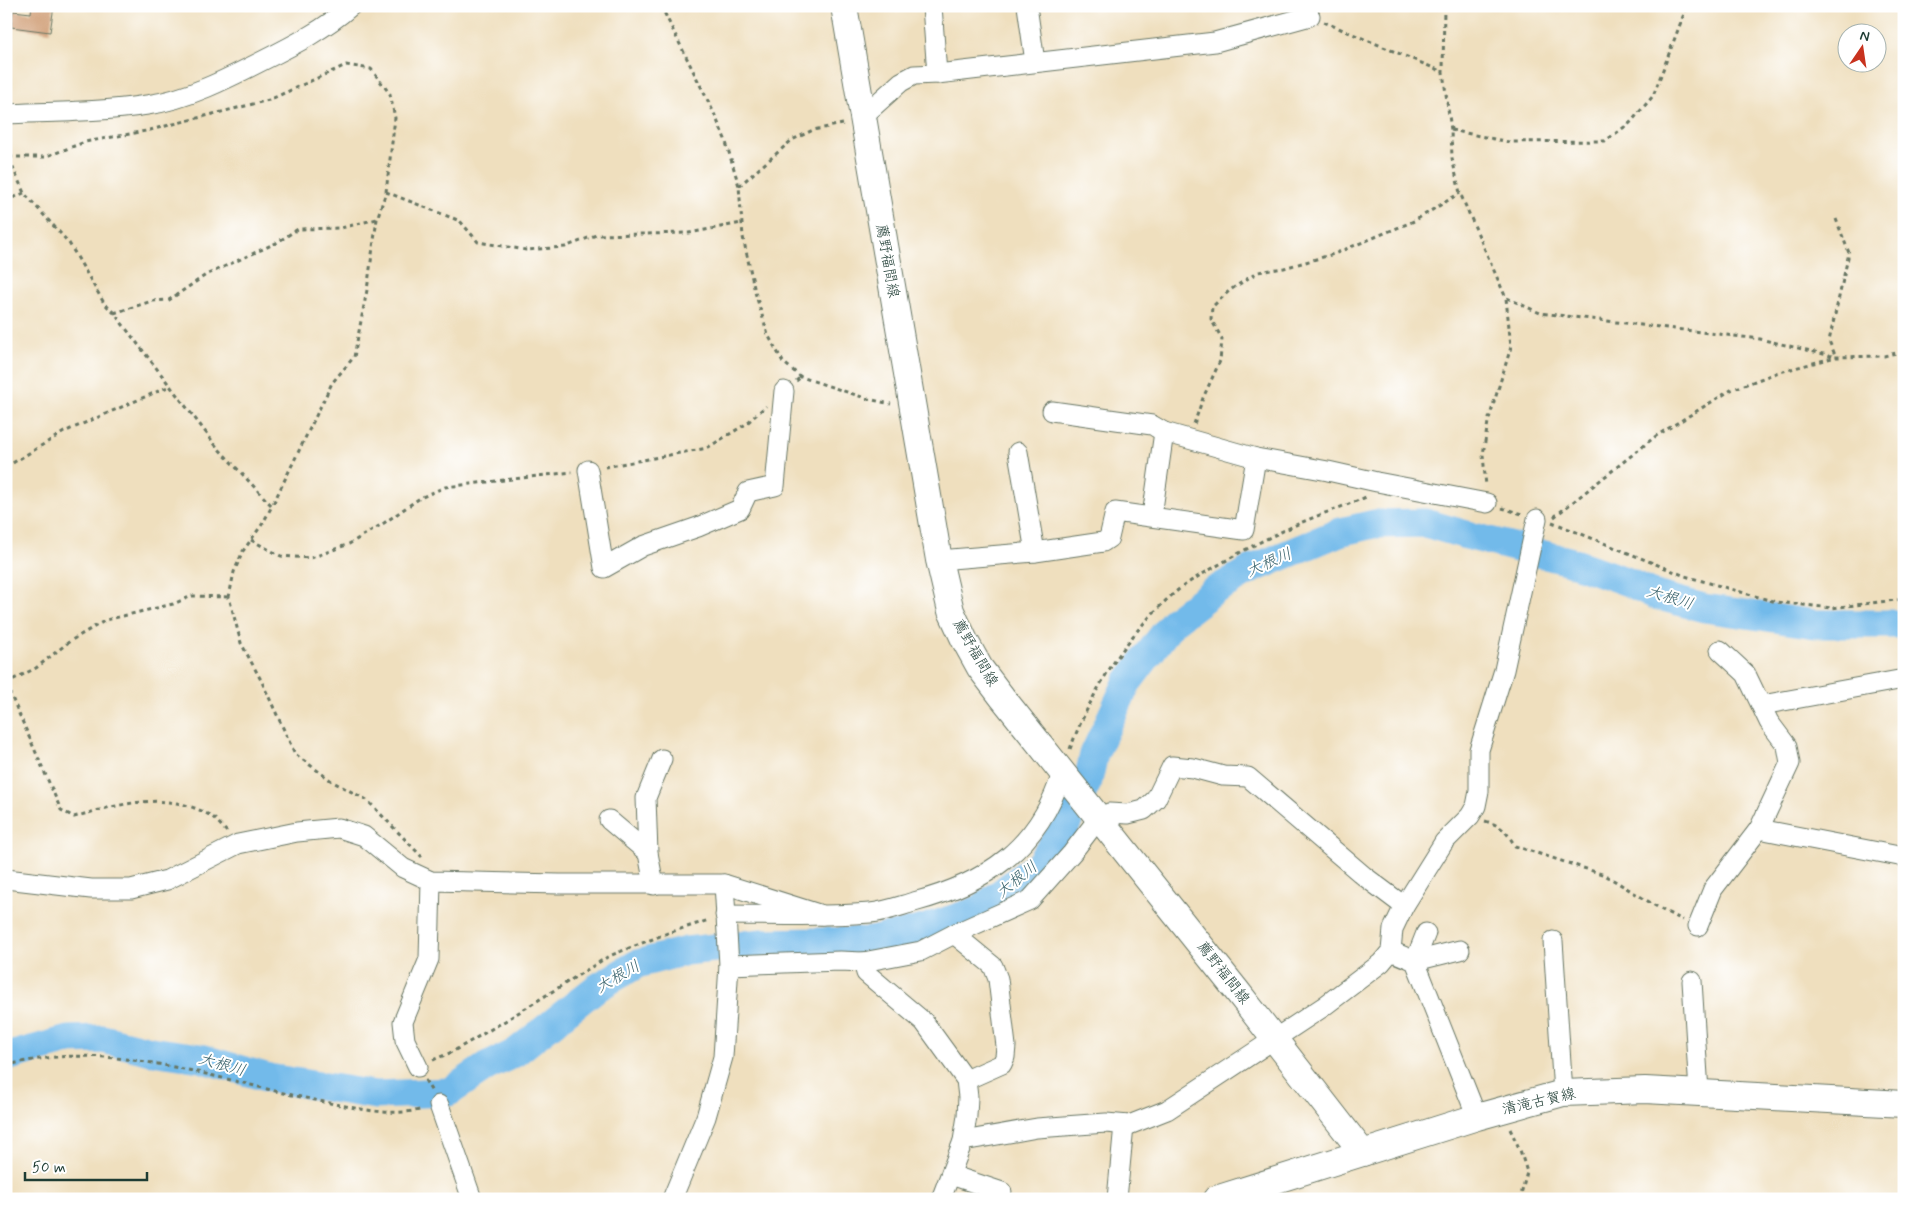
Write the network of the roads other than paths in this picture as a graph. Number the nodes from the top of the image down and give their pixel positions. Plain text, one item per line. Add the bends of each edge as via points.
1 (351, 6) edge
2 (844, 6) edge
3 (934, 6) edge
4 (1027, 6) edge
5 (1310, 16) road end
6 (1035, 62) junction
7 (937, 74) junction
8 (6, 114) edge
9 (862, 117) junction
10 (784, 391) road end
11 (1052, 411) dead end
12 (1164, 432) junction
13 (1018, 452) dead end
14 (1256, 458) junction
15 (588, 470) road end
16 (1487, 503) road end
17 (1152, 516) junction
18 (1543, 520) road end
19 (1036, 552) junction
20 (939, 560) junction
21 (1720, 650) dead end
22 (1904, 679) edge
23 (1762, 704) junction
24 (662, 759) dead end
25 (1062, 773) junction
26 (1094, 813) junction
27 (609, 820) dead end
28 (1759, 829) junction
29 (648, 853) junction
30 (1904, 856) edge
31 (6, 879) edge
32 (431, 881) junction
33 (654, 884) junction
34 (724, 884) junction
35 (1404, 906) junction
36 (822, 915) junction
37 (724, 916) junction
38 (1698, 926) road end
39 (1426, 932) dead end
40 (954, 934) junction
41 (1553, 941) dead end
42 (1460, 950) dead end
43 (1391, 951) junction
44 (863, 962) junction
45 (1415, 962) junction
46 (729, 965) junction
47 (1692, 981) dead end
48 (1274, 1040) junction
49 (418, 1067) road end
50 (966, 1080) junction
51 (1699, 1092) junction
52 (1563, 1093) junction
53 (1904, 1104) edge
54 (439, 1105) road end
55 (1489, 1114) junction
56 (1124, 1125) junction
57 (963, 1141) junction
58 (1363, 1153) junction
59 (951, 1175) junction
60 (1002, 1192) dead end
61 (1224, 1198) edge
62 (472, 1199) edge
63 (672, 1199) edge
64 (941, 1199) edge
65 (1117, 1199) edge

1 - 8 street via 306,38 194,92 148,105
2 - 9 main road, 薦野福間線
3 - 7 street
4 - 6 street
5 - 6 street via 1215,42
6 - 7 street
7 - 9 street via 914,75 907,79
9 - 20 main road, 薦野福間線
10 - 15 street via 774,486 748,492 740,509 643,546 604,568
11 - 12 street via 1152,425
12 - 14 street
12 - 17 street
13 - 19 street
14 - 16 street
14 - 17 street via 1244,530
17 - 19 street via 1115,512 1108,538 1103,542
18 - 35 street via 1527,566 1504,670 1479,750 1476,806 1444,842
19 - 20 street
20 - 25 main road, 薦野福間線 via 951,610 968,647 986,676
21 - 23 street via 1746,674
22 - 23 street
23 - 28 street via 1769,722 1787,746 1790,763
24 - 29 street via 646,798
25 - 26 main road, 薦野福間線
25 - 36 street via 1037,826 1015,852 984,875 936,896 872,913
26 - 35 street via 1128,814 1144,810 1156,799 1172,766 1222,776 1248,777
26 - 40 street via 1072,852 1030,900
26 - 48 main road, 薦野福間線
27 - 29 street
28 - 30 street
28 - 38 street via 1713,889
29 - 33 street
31 - 32 street via 91,889 131,889 167,880 238,844 297,832 339,828 364,836 403,868
32 - 33 street
32 - 49 street via 429,959 403,1022 405,1040
33 - 34 street
34 - 36 street
34 - 37 street
35 - 43 street via 1392,930
36 - 37 street
37 - 46 street
39 - 45 street
40 - 44 street via 921,951
40 - 50 street via 993,966 998,979 1006,1046 1002,1064
41 - 52 street
42 - 45 street
43 - 45 street
43 - 48 street via 1381,963 1324,1007
44 - 46 street
44 - 50 street via 866,973 924,1022
45 - 55 street
46 - 63 street via 723,1057 706,1117
47 - 51 street
48 - 56 street via 1168,1110
48 - 58 main road, 薦野福間線
50 - 57 street via 968,1097
51 - 52 main road, 清滝古賀線
51 - 53 main road, 清滝古賀線
52 - 55 main road, 清滝古賀線
54 - 62 street
55 - 58 main road, 清滝古賀線
56 - 57 street via 1106,1123 1037,1128
56 - 65 street
57 - 59 street
58 - 61 main road, 清滝古賀線
59 - 60 street
59 - 64 street

